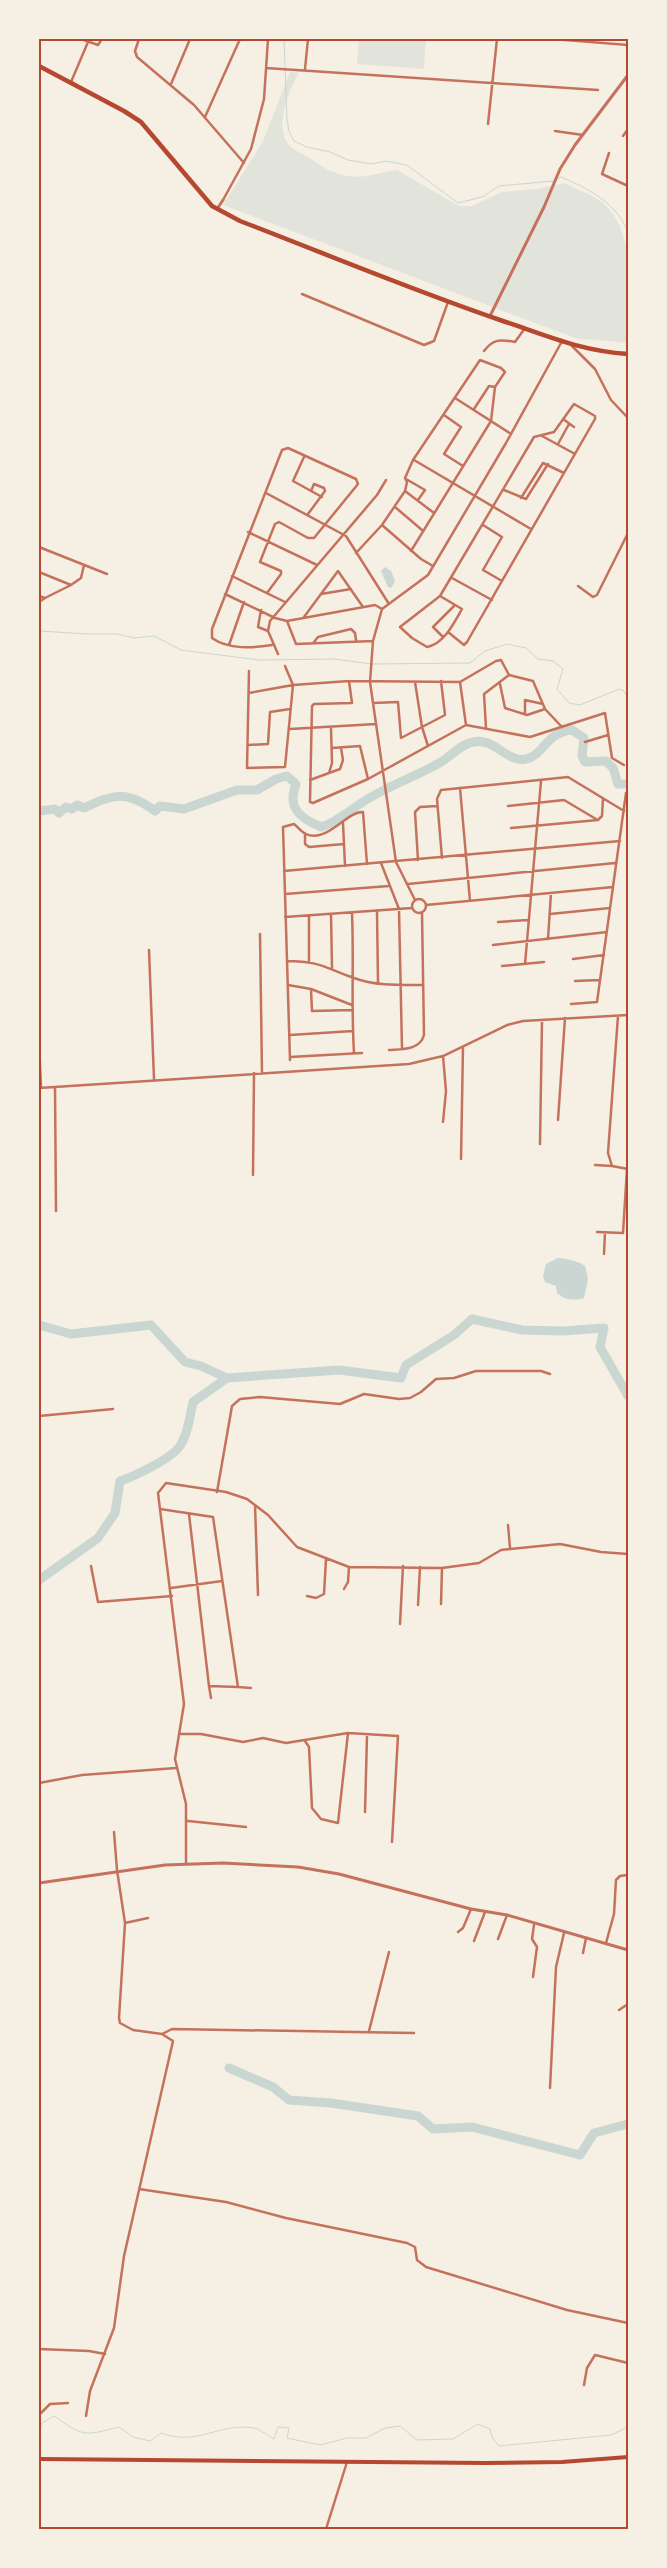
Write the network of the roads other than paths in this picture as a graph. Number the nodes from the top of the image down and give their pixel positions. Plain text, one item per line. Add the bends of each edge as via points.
1 (81, 39) edge
2 (102, 39) edge
3 (190, 39) edge
4 (240, 39) edge
5 (268, 39) edge
6 (308, 39) edge
7 (497, 39) edge
8 (552, 39) edge
9 (138, 40) edge
10 (88, 42) junction
11 (628, 45) edge
12 (39, 66) edge
13 (266, 68) junction
14 (305, 69) junction
15 (628, 75) edge
16 (71, 82) junction
17 (493, 83) junction
18 (170, 84) junction
19 (598, 90) dead end
20 (205, 117) junction
21 (488, 124) dead end
22 (628, 129) edge
23 (555, 131) dead end
24 (583, 134) junction
25 (623, 136) dead end
26 (609, 153) dead end
27 (244, 163) junction
28 (628, 186) edge
29 (223, 200) joint
30 (217, 209) junction
31 (302, 294) dead end
32 (448, 302) junction
33 (490, 316) junction
34 (525, 328) junction
35 (561, 342) junction
36 (572, 346) junction
37 (484, 351) dead end
38 (628, 354) edge
39 (495, 387) junction
40 (456, 398) junction
41 (474, 409) junction
42 (444, 416) junction
43 (628, 418) edge
44 (563, 419) junction
45 (491, 421) junction
46 (570, 424) junction
47 (574, 427) dead end
48 (511, 434) junction
49 (542, 436) junction
50 (558, 444) junction
51 (576, 454) junction
52 (304, 457) junction
53 (413, 460) junction
54 (463, 466) junction
55 (564, 473) junction
56 (405, 478) junction
57 (386, 480) dead end
58 (452, 483) junction
59 (405, 490) junction
60 (504, 490) junction
61 (311, 491) junction
62 (266, 493) junction
63 (475, 496) junction
64 (322, 497) junction
65 (418, 500) junction
66 (395, 507) junction
67 (494, 507) junction
68 (434, 513) junction
69 (308, 514) junction
70 (325, 523) junction
71 (382, 524) junction
72 (482, 525) junction
73 (531, 529) junction
74 (423, 531) junction
75 (248, 532) junction
76 (628, 533) edge
77 (344, 534) junction
78 (268, 541) junction
79 (39, 547) edge
80 (411, 551) junction
81 (356, 553) junction
82 (84, 565) junction
83 (317, 566) junction
84 (433, 566) junction
85 (39, 572) edge
86 (107, 574) dead end
87 (232, 576) junction
88 (452, 578) junction
89 (502, 582) junction
90 (71, 585) junction
91 (578, 586) dead end
92 (352, 589) junction
93 (267, 593) junction
94 (225, 594) junction
95 (321, 594) junction
96 (39, 596) edge
97 (440, 596) junction
98 (45, 598) junction
99 (492, 600) junction
100 (39, 602) edge
101 (244, 602) junction
102 (285, 602) junction
103 (388, 604) junction
104 (455, 605) junction
105 (363, 607) junction
106 (382, 609) junction
107 (261, 610) junction
108 (275, 618) junction
109 (304, 618) junction
110 (287, 621) junction
111 (268, 631) junction
112 (448, 632) junction
113 (443, 637) junction
114 (356, 641) junction
115 (373, 641) junction
116 (314, 642) junction
117 (229, 645) junction
118 (272, 645) junction
119 (278, 654) dead end
120 (285, 666) dead end
121 (249, 671) dead end
122 (509, 675) junction
123 (349, 681) junction
124 (441, 681) junction
125 (370, 682) junction
126 (415, 682) junction
127 (460, 682) junction
128 (500, 684) junction
129 (293, 685) junction
130 (249, 693) junction
131 (373, 703) junction
132 (543, 704) junction
133 (290, 709) junction
134 (545, 710) junction
135 (525, 715) junction
136 (376, 724) junction
137 (466, 725) junction
138 (422, 726) junction
139 (562, 727) junction
140 (312, 728) junction
141 (331, 728) junction
142 (486, 728) junction
143 (290, 729) junction
144 (608, 735) junction
145 (585, 742) dead end
146 (248, 745) junction
147 (428, 746) junction
148 (332, 748) junction
149 (341, 748) junction
150 (624, 765) dead end
151 (383, 772) junction
152 (329, 773) junction
153 (368, 779) junction
154 (310, 780) junction
155 (541, 780) junction
156 (460, 788) junction
157 (626, 793) dead end
158 (603, 798) junction
159 (540, 803) junction
160 (437, 806) junction
161 (508, 806) dead end
162 (624, 812) junction
163 (598, 820) junction
164 (343, 823) junction
165 (538, 826) junction
166 (510, 828) dead end
167 (305, 834) junction
168 (620, 841) junction
169 (344, 844) junction
170 (535, 849) junction
171 (466, 856) junction
172 (442, 858) junction
173 (418, 860) junction
174 (396, 862) junction
175 (380, 863) junction
176 (616, 863) junction
177 (367, 864) junction
178 (345, 866) junction
179 (284, 871) junction
180 (533, 873) junction
181 (468, 879) junction
182 (408, 884) junction
183 (389, 886) junction
184 (613, 888) junction
185 (285, 894) junction
186 (551, 894) junction
187 (530, 895) junction
188 (415, 900) junction
189 (470, 901) junction
190 (426, 905) junction
191 (412, 908) junction
192 (610, 908) junction
193 (399, 909) junction
194 (377, 911) junction
195 (422, 912) junction
196 (352, 913) junction
197 (331, 914) junction
198 (550, 914) junction
199 (308, 916) junction
200 (285, 917) junction
201 (528, 920) junction
202 (498, 922) dead end
203 (607, 932) junction
204 (260, 934) dead end
205 (548, 939) junction
206 (526, 942) junction
207 (493, 945) dead end
208 (149, 950) dead end
209 (604, 955) junction
210 (573, 959) dead end
211 (287, 961) junction
212 (309, 961) junction
213 (544, 962) dead end
214 (525, 964) junction
215 (502, 966) dead end
216 (332, 968) junction
217 (354, 979) junction
218 (600, 980) junction
219 (576, 981) dead end
220 (378, 983) junction
221 (288, 985) junction
222 (400, 985) junction
223 (423, 985) junction
224 (312, 989) junction
225 (571, 1004) dead end
226 (352, 1005) junction
227 (352, 1010) junction
228 (628, 1015) edge
229 (618, 1016) junction
230 (565, 1018) junction
231 (542, 1020) junction
232 (353, 1031) junction
233 (290, 1035) junction
234 (39, 1042) edge
235 (463, 1047) junction
236 (402, 1049) junction
237 (389, 1050) dead end
238 (354, 1053) junction
239 (362, 1053) dead end
240 (443, 1056) junction
241 (254, 1073) junction
242 (262, 1074) junction
243 (154, 1079) junction
244 (55, 1087) junction
245 (40, 1088) edge
246 (558, 1120) dead end
247 (443, 1122) dead end
248 (540, 1144) dead end
249 (461, 1159) dead end
250 (594, 1165) dead end
251 (612, 1166) junction
252 (628, 1169) edge
253 (253, 1176) dead end
254 (56, 1211) dead end
255 (597, 1232) dead end
256 (605, 1232) junction
257 (604, 1254) dead end
258 (628, 1287) edge
259 (628, 1298) edge
260 (550, 1374) dead end
261 (113, 1409) dead end
262 (39, 1416) edge
263 (217, 1492) junction
264 (255, 1505) junction
265 (160, 1509) junction
266 (189, 1514) junction
267 (508, 1525) dead end
268 (510, 1548) junction
269 (628, 1554) edge
270 (326, 1559) junction
271 (91, 1566) dead end
272 (403, 1566) junction
273 (349, 1567) junction
274 (420, 1567) junction
275 (442, 1568) junction
276 (222, 1581) junction
277 (196, 1585) junction
278 (171, 1588) junction
279 (344, 1588) dead end
280 (258, 1595) dead end
281 (172, 1596) junction
282 (307, 1596) dead end
283 (441, 1604) dead end
284 (418, 1605) dead end
285 (400, 1624) dead end
286 (209, 1686) junction
287 (238, 1687) junction
288 (251, 1688) dead end
289 (211, 1698) dead end
290 (348, 1733) junction
291 (180, 1734) junction
292 (367, 1736) junction
293 (306, 1741) junction
294 (177, 1768) junction
295 (39, 1783) edge
296 (366, 1812) dead end
297 (187, 1821) junction
298 (246, 1827) dead end
299 (114, 1832) dead end
300 (392, 1842) dead end
301 (186, 1864) junction
302 (117, 1870) junction
303 (628, 1875) edge
304 (39, 1883) edge
305 (471, 1909) junction
306 (485, 1911) junction
307 (507, 1915) junction
308 (148, 1918) dead end
309 (125, 1923) junction
310 (534, 1925) junction
311 (458, 1932) dead end
312 (564, 1933) junction
313 (586, 1938) junction
314 (498, 1939) dead end
315 (474, 1941) dead end
316 (606, 1943) junction
317 (628, 1950) edge
318 (389, 1952) dead end
319 (583, 1953) dead end
320 (534, 1977) dead end
321 (628, 2004) edge
322 (619, 2010) dead end
323 (369, 2031) junction
324 (414, 2033) dead end
325 (162, 2034) junction
326 (550, 2088) dead end
327 (139, 2189) junction
328 (628, 2323) edge
329 (39, 2349) edge
330 (105, 2354) junction
331 (628, 2363) edge
332 (584, 2385) dead end
333 (68, 2403) dead end
334 (39, 2415) edge
335 (86, 2416) dead end
336 (628, 2457) edge
337 (39, 2459) edge
338 (347, 2462) junction
339 (326, 2529) edge

1 - 10 street
2 - 10 street via 98,45
3 - 18 street
4 - 20 street
5 - 13 street
6 - 14 street
7 - 17 street
8 - 11 street
9 - 18 street via 137,57
10 - 16 street
12 - 16 main road
13 - 14 street
13 - 27 street via 264,99 251,149
14 - 17 street
15 - 24 street
16 - 30 main road via 141,122 195,188
17 - 19 street
17 - 21 street
18 - 20 street
20 - 27 street
22 - 25 street
23 - 24 street
24 - 33 street via 560,169
26 - 28 street via 602,174
27 - 29 street
29 - 30 street
30 - 32 main road via 240,221
31 - 32 street via 424,345 434,341
32 - 33 main road
33 - 34 main road
34 - 35 main road
34 - 37 street via 515,342 501,339 489,344
35 - 36 main road
35 - 48 street
36 - 38 main road
36 - 43 street via 595,369 611,400
39 - 40 street via 504,370 480,360
39 - 41 street via 489,386
39 - 45 street
40 - 41 street
40 - 42 street
41 - 45 street
42 - 53 street
42 - 54 street via 461,427 444,454
44 - 46 street
44 - 49 street via 554,432
44 - 51 street via 574,404 595,416
45 - 48 street
45 - 54 street
46 - 47 street
46 - 50 street
48 - 63 street
49 - 50 street
49 - 60 street via 534,437
50 - 51 street
51 - 55 street
52 - 61 street via 293,481
52 - 62 street via 288,448 282,450
52 - 70 street via 356,479 358,484
53 - 56 street
53 - 58 street
54 - 58 street
55 - 60 street via 548,464 526,499
55 - 73 street
56 - 59 street
56 - 65 street via 425,490
57 - 77 street
58 - 63 street
58 - 68 street
59 - 65 street
59 - 66 street
60 - 67 street
61 - 64 street
61 - 64 street via 317,484 325,489
62 - 69 street
62 - 75 street
63 - 67 street
63 - 84 street
64 - 69 street
65 - 68 street
66 - 71 street
66 - 74 street
67 - 72 street
67 - 73 street
68 - 74 street
69 - 70 street
70 - 77 street
70 - 78 street via 312,539 277,522
71 - 80 street
71 - 81 street
72 - 88 street
72 - 89 street via 502,537 483,570
73 - 89 street
74 - 80 street
75 - 78 street
75 - 87 street
76 - 91 street via 597,595 593,598
77 - 81 street
77 - 83 street
78 - 83 street
78 - 93 street via 260,562 281,574
79 - 82 street
80 - 84 street
81 - 103 street
82 - 86 street
82 - 90 street via 81,578
83 - 102 street
84 - 103 street via 421,582
85 - 90 street
87 - 93 street
87 - 94 street
88 - 97 street
88 - 99 street
89 - 99 street
90 - 98 street
92 - 95 street
92 - 95 street via 338,571
92 - 105 street
93 - 102 street
94 - 101 street
94 - 117 street via 212,629 212,638
95 - 109 street
96 - 98 street
97 - 104 street
97 - 113 street via 400,627 427,648
98 - 100 street
99 - 112 street via 464,645
101 - 107 street
101 - 117 street
102 - 108 street
103 - 106 street
104 - 112 street via 462,609
104 - 113 street via 433,627
105 - 106 street via 375,605
105 - 109 street
106 - 115 street
107 - 108 street
107 - 111 street via 258,627
108 - 110 street
108 - 111 street via 268,625
109 - 110 street
110 - 116 street via 295,643
111 - 118 street
112 - 113 street
114 - 115 street
114 - 116 street
114 - 116 street via 356,633 351,629 318,637
115 - 125 street
117 - 118 street
118 - 119 street
120 - 129 street
121 - 130 street
122 - 127 street via 501,660 496,660
122 - 128 street
122 - 132 street via 533,681
123 - 125 street
123 - 129 street
123 - 140 street via 352,703 313,705
124 - 126 street
124 - 127 street
124 - 138 street via 445,715
125 - 126 street
125 - 131 street
126 - 138 street
127 - 137 street
128 - 135 street via 505,708
128 - 142 street via 484,694
129 - 130 street
129 - 133 street
130 - 146 street
131 - 136 street
131 - 138 street via 398,702 401,738
132 - 134 street
132 - 135 street via 525,700
133 - 143 street
133 - 146 street via 270,712 268,744
134 - 135 street
134 - 139 street
136 - 141 street
136 - 151 street
137 - 142 street
137 - 147 street
138 - 147 street
139 - 142 street via 530,737
139 - 144 street via 605,713
140 - 141 street
140 - 143 street
140 - 154 street
141 - 148 street
143 - 146 street via 285,767 247,768
144 - 145 street
144 - 150 street via 612,758
147 - 151 street
148 - 149 street
148 - 152 street
149 - 152 street via 343,760 340,769
149 - 153 street via 360,746
151 - 153 street
151 - 174 street
152 - 154 street
153 - 154 street via 313,803 310,802
155 - 156 street
155 - 158 street via 568,777
155 - 159 street
156 - 160 street via 441,790
156 - 171 street
157 - 162 street
158 - 162 street
158 - 163 street via 602,816
159 - 161 street
159 - 163 street via 564,800
159 - 165 street
160 - 172 street
160 - 173 street via 420,807 415,812
162 - 168 street
163 - 165 street
164 - 167 street via 315,835
164 - 169 street
164 - 177 street via 359,812 364,813
165 - 166 street
165 - 170 street
167 - 169 street via 308,846
167 - 179 street via 294,824 283,827
168 - 170 street
168 - 176 street
169 - 178 street
170 - 171 street
170 - 180 street
171 - 172 street
171 - 181 street
172 - 173 street
173 - 174 street
174 - 175 street
174 - 182 street
175 - 177 street
175 - 183 street
176 - 180 street
176 - 184 street
177 - 178 street
178 - 179 street
179 - 185 street
180 - 181 street
180 - 187 street
181 - 182 street
181 - 189 street
182 - 188 street
183 - 185 street
183 - 193 street
184 - 186 street
184 - 192 street
185 - 200 street
186 - 187 street
186 - 198 street
187 - 189 street
187 - 201 street
188 - 190 street via 422,900
188 - 191 street
189 - 190 street
190 - 195 street
191 - 193 street
191 - 195 street via 416,913
192 - 198 street
192 - 203 street
193 - 194 street
193 - 222 street
194 - 196 street
194 - 220 street
195 - 223 street
196 - 197 street
196 - 217 street
197 - 199 street
197 - 216 street
198 - 205 street
199 - 200 street
199 - 212 street
200 - 211 street
201 - 202 street
201 - 206 street
203 - 205 street
203 - 209 street
204 - 242 street
205 - 206 street
206 - 207 street
206 - 214 street
208 - 243 street
209 - 210 street
209 - 218 street
211 - 212 street
211 - 221 street
212 - 216 street
213 - 214 street
214 - 215 street
216 - 217 street
217 - 220 street
217 - 226 street
218 - 219 street
218 - 225 street via 597,1002
220 - 222 street
221 - 224 street
221 - 233 street
222 - 223 street
222 - 236 street
223 - 236 street via 424,1035 418,1045
224 - 226 street
224 - 227 street via 312,1011
226 - 227 street
227 - 232 street
228 - 229 street
229 - 230 street
229 - 251 street via 608,1153
230 - 231 street
230 - 246 street
231 - 235 street via 507,1026
231 - 248 street
232 - 233 street
232 - 238 street
233 - 238 street via 290,1058
234 - 245 street
235 - 240 street
235 - 249 street
236 - 237 street
238 - 239 street
240 - 242 street via 409,1064
240 - 247 street via 446,1091
241 - 242 street
241 - 243 street
241 - 253 street
243 - 244 street
244 - 245 street
244 - 254 street
250 - 251 street
251 - 252 street
252 - 256 street via 623,1233
255 - 256 street
256 - 257 street
258 - 259 street
260 - 263 street via 482,1370 436,1379 410,1398 364,1394 340,1404 260,1396 240,1399 232,1406
261 - 262 street
263 - 264 street via 248,1499
263 - 265 street via 166,1483 158,1493
264 - 270 street via 297,1547
264 - 280 street
265 - 266 street
265 - 278 street
266 - 276 street via 213,1517
266 - 277 street
267 - 268 street
268 - 269 street via 570,1544 601,1552
268 - 275 street via 478,1563
270 - 273 street
270 - 282 street via 324,1594 316,1598
271 - 281 street via 98,1602
272 - 273 street
272 - 274 street
272 - 285 street
273 - 279 street via 348,1582
274 - 275 street
274 - 284 street
275 - 283 street
276 - 277 street
276 - 287 street
277 - 278 street
277 - 286 street
278 - 281 street
281 - 291 street via 184,1704
286 - 287 street
286 - 289 street
287 - 288 street
290 - 292 street
290 - 293 street
290 - 293 street via 338,1823 321,1819 312,1808 309,1746
291 - 293 street via 201,1734 243,1742 263,1738 286,1743
291 - 294 street via 175,1751
292 - 296 street
292 - 300 street via 400,1738
294 - 295 street via 82,1775
294 - 297 street
297 - 298 street
297 - 301 street
299 - 302 street
301 - 302 street
301 - 305 street via 298,1867 412,1892
302 - 304 street
302 - 309 street
303 - 316 street via 616,1880 614,1914
305 - 306 street
305 - 311 street
306 - 307 street
306 - 315 street
307 - 310 street
307 - 314 street
308 - 309 street
309 - 325 street via 118,2010 120,2023 132,2030
310 - 312 street
310 - 320 street via 532,1939 537,1947
312 - 313 street
312 - 326 street via 556,1967
313 - 316 street
313 - 319 street
316 - 317 street
318 - 323 street
321 - 322 street
323 - 324 street
323 - 325 street via 172,2029
325 - 327 street via 173,2041
327 - 328 street via 226,2202 407,2243 414,2247 418,2260 426,2267 568,2310
327 - 330 street via 124,2256 115,2324
329 - 330 street
330 - 335 street via 90,2391
331 - 332 street via 595,2355 586,2372
333 - 334 street via 50,2404
336 - 338 main road via 562,2462
337 - 338 main road
338 - 339 street

